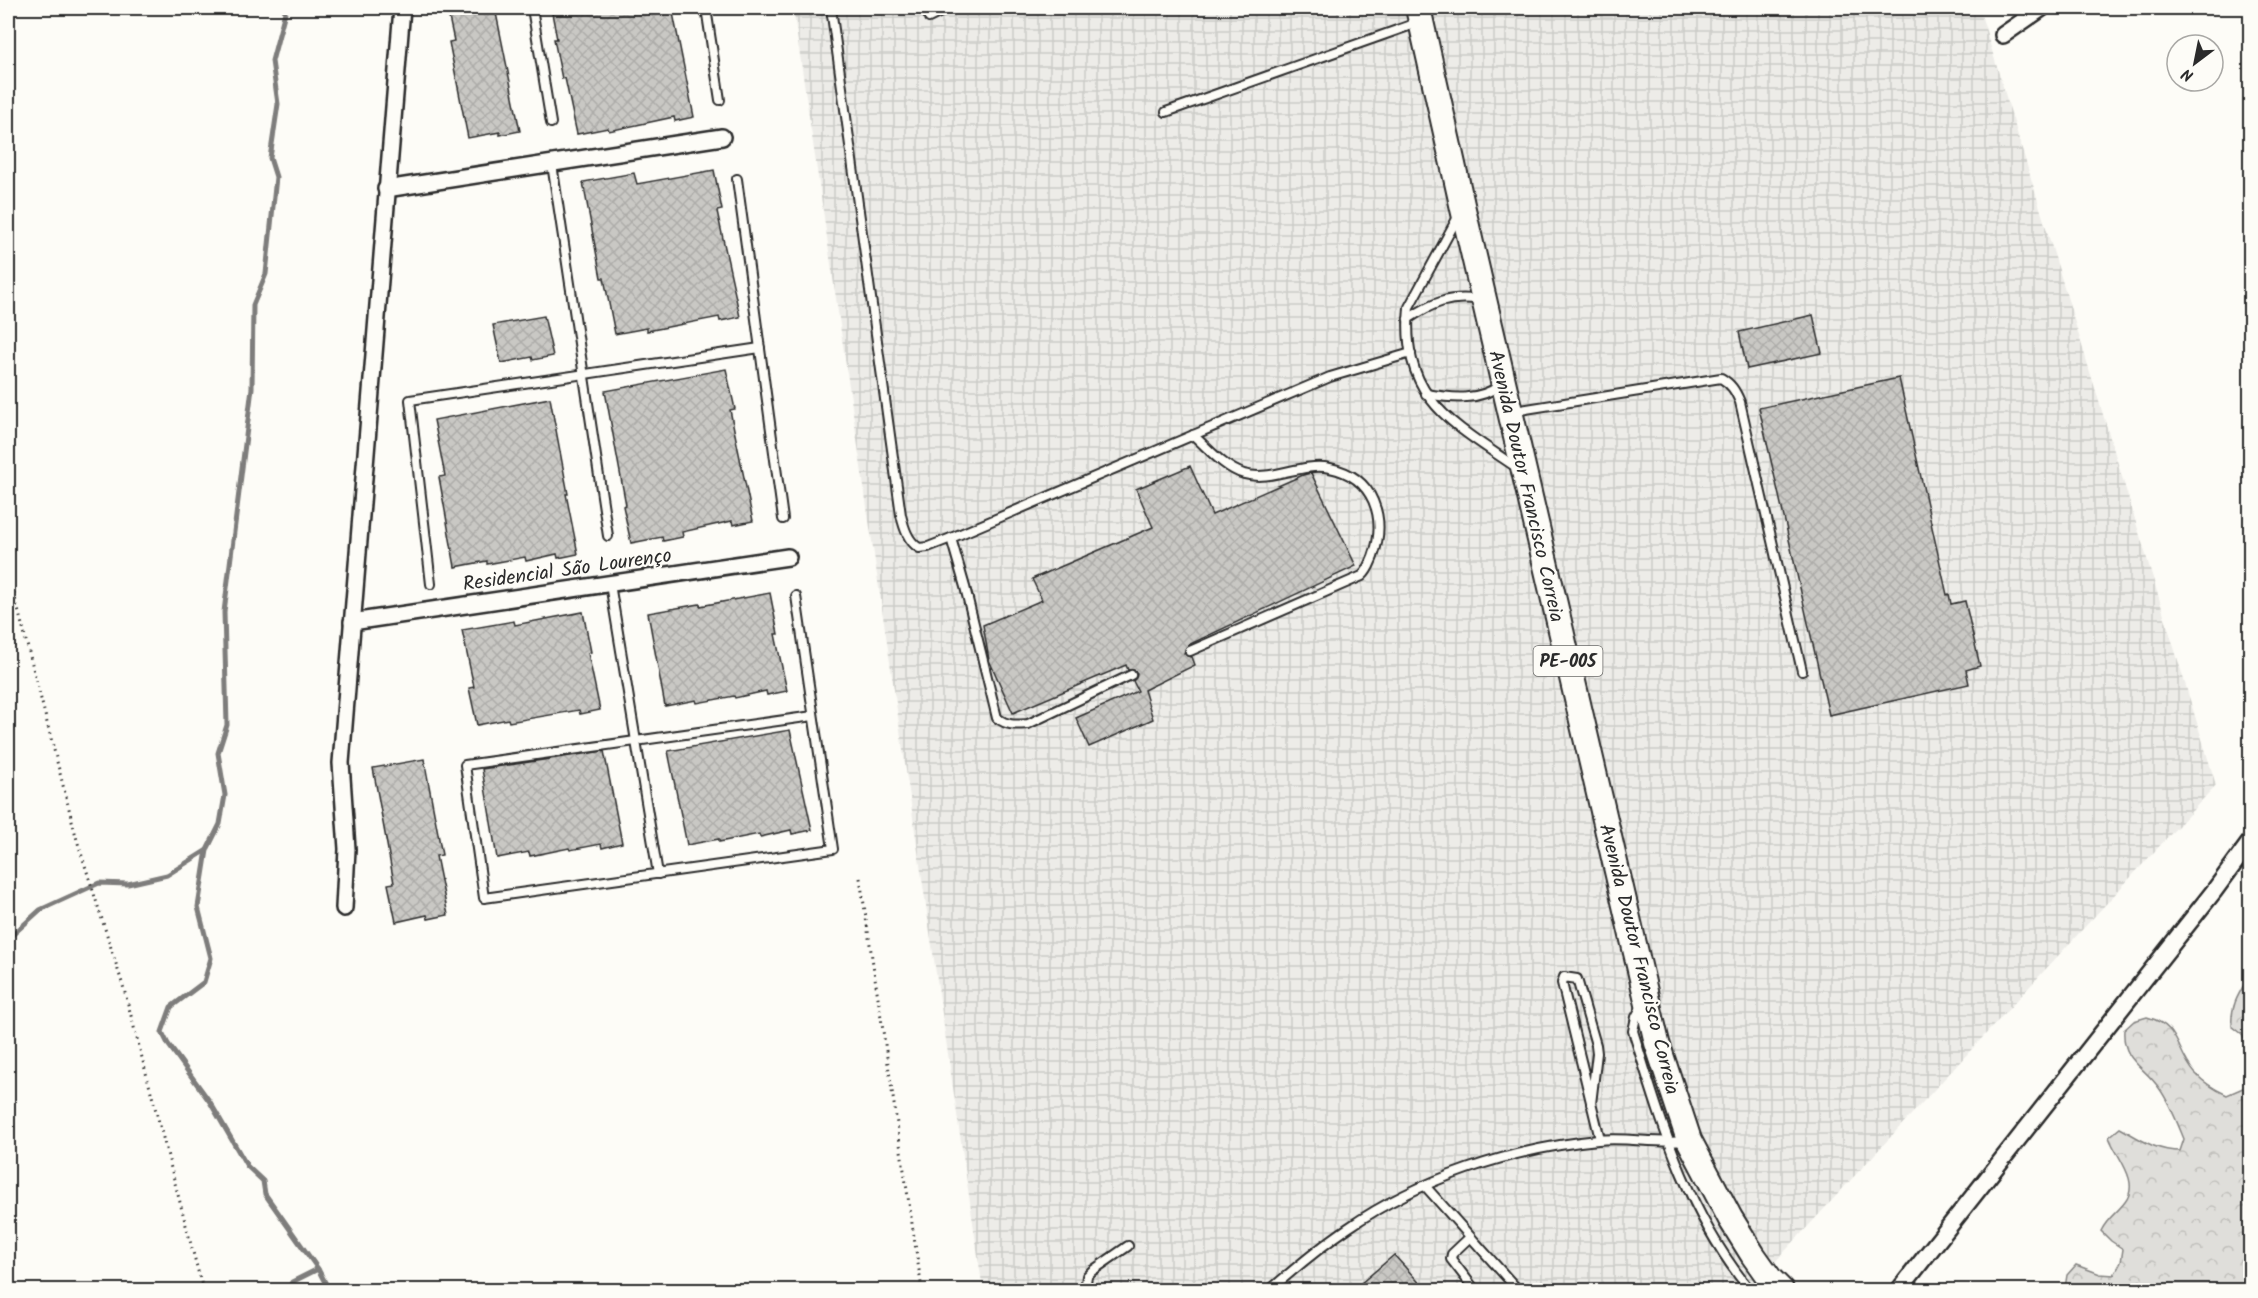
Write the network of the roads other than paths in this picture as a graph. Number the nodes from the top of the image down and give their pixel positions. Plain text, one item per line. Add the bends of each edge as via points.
1 (402, 8) edge
2 (532, 8) edge
3 (706, 8) edge
4 (831, 8) edge
5 (949, 8) edge
6 (2042, 8) edge
7 (1420, 15) edge
8 (930, 18) dead end
9 (2002, 35) dead end
10 (720, 100) dead end
11 (1166, 112) dead end
12 (551, 123) dead end
13 (722, 137) dead end
14 (552, 164) junction
15 (736, 179) dead end
16 (387, 189) junction
17 (1463, 209) junction
18 (1484, 301) junction
19 (1408, 320) junction
20 (760, 348) junction
21 (1411, 353) junction
22 (584, 374) junction
23 (1504, 382) junction
24 (1426, 394) junction
25 (1510, 411) junction
26 (1193, 435) junction
27 (1524, 472) junction
28 (783, 519) dead end
29 (608, 536) dead end
30 (951, 538) junction
31 (788, 557) dead end
32 (431, 584) dead end
33 (610, 584) junction
34 (796, 596) dead end
35 (352, 622) junction
36 (1190, 651) dead end
37 (1802, 671) dead end
38 (1131, 675) dead end
39 (813, 716) junction
40 (636, 741) junction
41 (2250, 842) edge
42 (658, 874) junction
43 (344, 908) dead end
44 (1591, 1104) junction
45 (1600, 1139) junction
46 (1679, 1141) junction
47 (1425, 1187) junction
48 (1470, 1237) junction
49 (1128, 1246) dead end
50 (1085, 1290) edge
51 (1270, 1290) edge
52 (1475, 1290) edge
53 (1518, 1290) edge
54 (1750, 1290) edge
55 (1781, 1290) edge
56 (1899, 1290) edge

1 - 16 street
2 - 12 lane
3 - 10 lane
4 - 30 lane via 904,528 919,548
5 - 8 lane
6 - 9 street
7 - 11 lane
7 - 17 main road, Avenida Doutor Francisco Correia / PE-005
13 - 14 street
14 - 16 street
14 - 22 lane
15 - 20 lane
16 - 35 street
17 - 18 main road, Avenida Doutor Francisco Correia / PE-005
17 - 19 lane via 1409,307
18 - 19 lane via 1446,299
18 - 23 main road, Avenida Doutor Francisco Correia / PE-005
19 - 21 lane
20 - 22 lane
20 - 28 lane
21 - 24 lane
21 - 26 lane via 1330,377
22 - 29 lane
22 - 32 lane via 410,400
23 - 24 lane via 1472,397
23 - 25 main road, Avenida Doutor Francisco Correia / PE-005
24 - 27 lane via 1442,414
25 - 27 main road, Avenida Doutor Francisco Correia / PE-005
25 - 37 lane via 1720,378 1729,383 1740,402
26 - 30 lane
26 - 36 lane via 1242,473 1256,476 1329,468 1356,479 1372,496 1379,524 1378,542 1362,576
27 - 46 main road, Avenida Doutor Francisco Correia / PE-005
30 - 38 lane via 998,718 1005,724 1028,724
31 - 33 street, Residencial São Lourenço
33 - 35 street, Residencial São Lourenço
33 - 40 lane
34 - 39 lane
35 - 43 street via 341,763 347,849
39 - 40 lane
39 - 42 lane via 833,849
40 - 42 lane
40 - 42 lane via 465,765 484,898
41 - 56 street
44 - 44 lane via 1562,982 1564,977 1577,979 1596,1045
44 - 45 lane
45 - 46 lane
45 - 47 lane via 1489,1160
46 - 54 lane via 1692,1198 1710,1235
46 - 55 main road, Avenida Doutor Francisco Correia / PE-005 via 1764,1271
47 - 48 lane
47 - 51 lane via 1349,1227
48 - 52 lane via 1451,1259
48 - 53 lane
49 - 50 lane via 1092,1270

